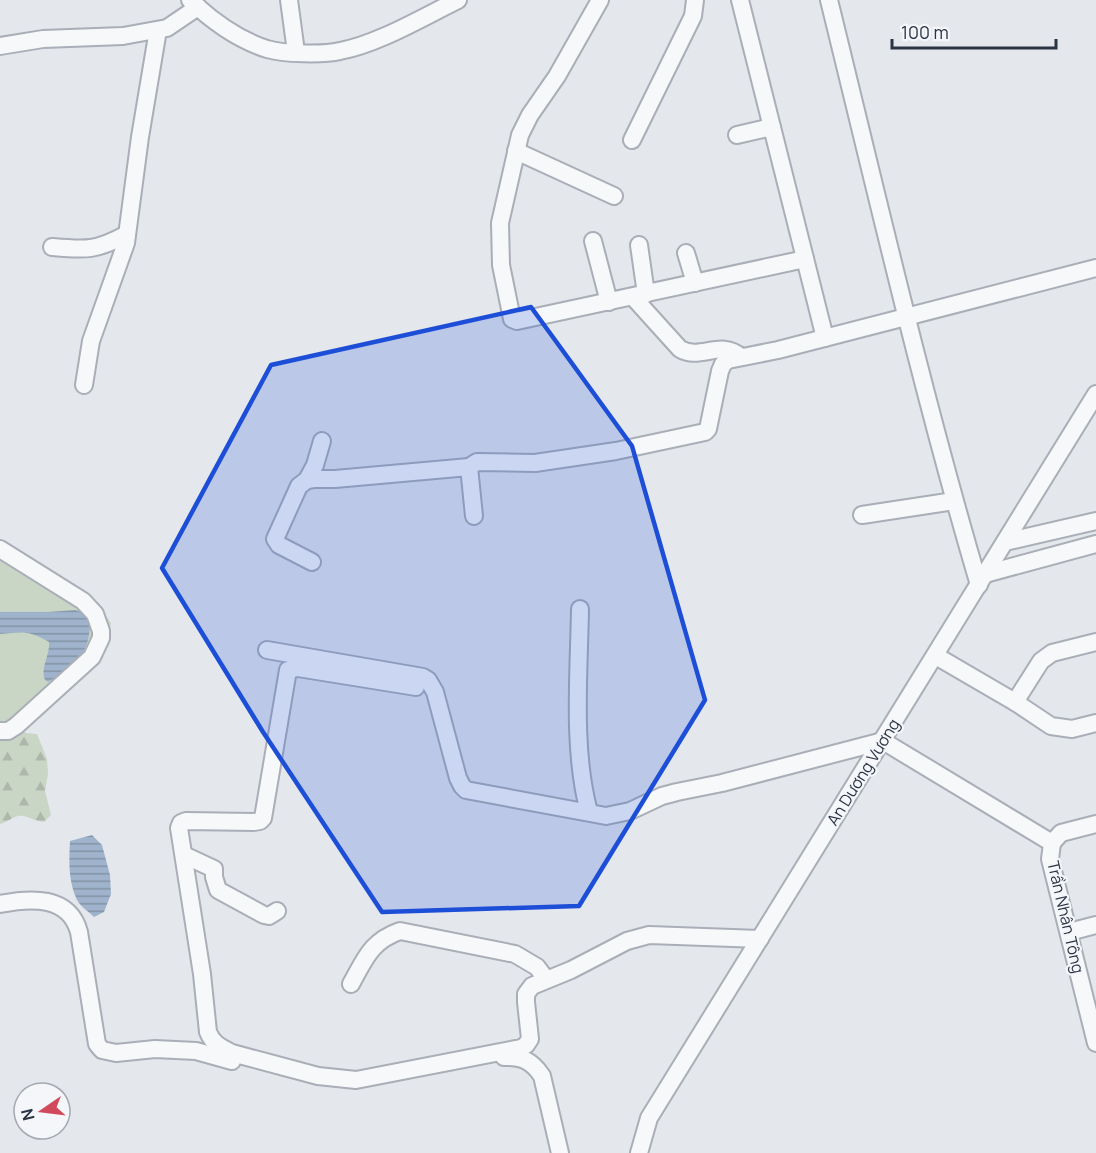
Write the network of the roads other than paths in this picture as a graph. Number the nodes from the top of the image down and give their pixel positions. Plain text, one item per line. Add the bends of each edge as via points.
1 (289, 0) edge
2 (458, 0) edge
3 (600, 0) edge
4 (695, 0) edge
5 (740, 0) edge
6 (829, 0) edge
7 (194, 4) edge
8 (158, 30) junction
9 (0, 46) edge
10 (296, 52) junction
11 (772, 127) junction
12 (737, 135) dead end
13 (632, 140) dead end
14 (516, 151) junction
15 (614, 196) dead end
16 (127, 234) junction
17 (593, 241) dead end
18 (639, 245) dead end
19 (52, 247) dead end
20 (687, 253) dead end
21 (806, 259) junction
22 (1096, 267) edge
23 (695, 284) junction
24 (639, 296) junction
25 (609, 302) junction
26 (907, 317) junction
27 (825, 338) junction
28 (741, 357) junction
29 (84, 385) dead end
30 (1096, 394) edge
31 (322, 441) dead end
32 (469, 467) junction
33 (307, 480) junction
34 (954, 501) junction
35 (862, 515) dead end
36 (474, 516) dead end
37 (1096, 521) edge
38 (1005, 542) junction
39 (1096, 544) edge
40 (0, 549) edge
41 (312, 562) dead end
42 (982, 579) junction
43 (580, 609) dead end
44 (1096, 642) edge
45 (267, 650) dead end
46 (936, 656) junction
47 (416, 687) dead end
48 (1015, 702) junction
49 (1096, 723) edge
50 (0, 731) edge
51 (883, 741) junction
52 (589, 812) junction
53 (1096, 824) edge
54 (1052, 843) junction
55 (184, 855) junction
56 (0, 904) edge
57 (277, 911) dead end
58 (1096, 925) edge
59 (1069, 932) junction
60 (760, 939) junction
61 (546, 979) junction
62 (351, 984) dead end
63 (1096, 1043) edge
64 (561, 1153) edge
65 (639, 1153) edge

1 - 10 street
2 - 10 street via 340,51
3 - 14 street via 530,115
4 - 13 street via 693,16
5 - 11 street
6 - 26 street
7 - 8 street via 167,28
7 - 10 street via 268,50
8 - 9 street
8 - 16 street
11 - 12 street
11 - 21 street
14 - 15 street
14 - 25 street via 500,223 501,265 512,319
16 - 19 street via 88,250
16 - 29 street via 91,341
17 - 25 street
18 - 24 street
20 - 23 street
21 - 23 street
21 - 27 street
22 - 26 street
23 - 24 street
24 - 25 street
24 - 28 street via 686,352 729,349
26 - 27 street
26 - 34 street
27 - 28 street
28 - 32 street via 723,364 708,429 700,434 535,464 477,462
30 - 38 street, An Dương Vương
31 - 33 street
32 - 33 street
32 - 36 street
33 - 41 street via 299,486 275,539
34 - 35 street
34 - 42 street
37 - 38 street
38 - 42 street, An Dương Vương
39 - 42 street
40 - 50 street via 83,601 95,614 101,631 96,649 84,665 16,726
42 - 46 street, An Dương Vương
43 - 52 street via 578,700
44 - 48 street via 1052,653 1041,662
45 - 52 street via 423,677 435,692 466,790
46 - 48 street
46 - 51 street, An Dương Vương
47 - 55 street via 298,668 288,670 263,818 254,822 181,823
48 - 49 street via 1051,726 1072,729
51 - 52 street via 662,796 619,814
51 - 54 street, Trần Nhân Tông
51 - 60 street, An Dương Vương
53 - 54 street via 1061,833
54 - 59 street, Trần Nhân Tông via 1050,859
55 - 57 street via 217,862 218,890 264,915
55 - 61 street via 208,1032 219,1047 231,1053 346,1080 521,1048 530,1039 526,994
56 - 64 street via 35,899 70,913 80,940 97,1044 102,1050 201,1053 318,1085 347,1086 519,1057 535,1065 542,1076
58 - 59 street
59 - 63 street, Trần Nhân Tông
60 - 61 street via 650,935 627,941
60 - 65 street, An Dương Vương via 649,1118
61 - 62 street via 537,967 515,954 399,931 374,945

